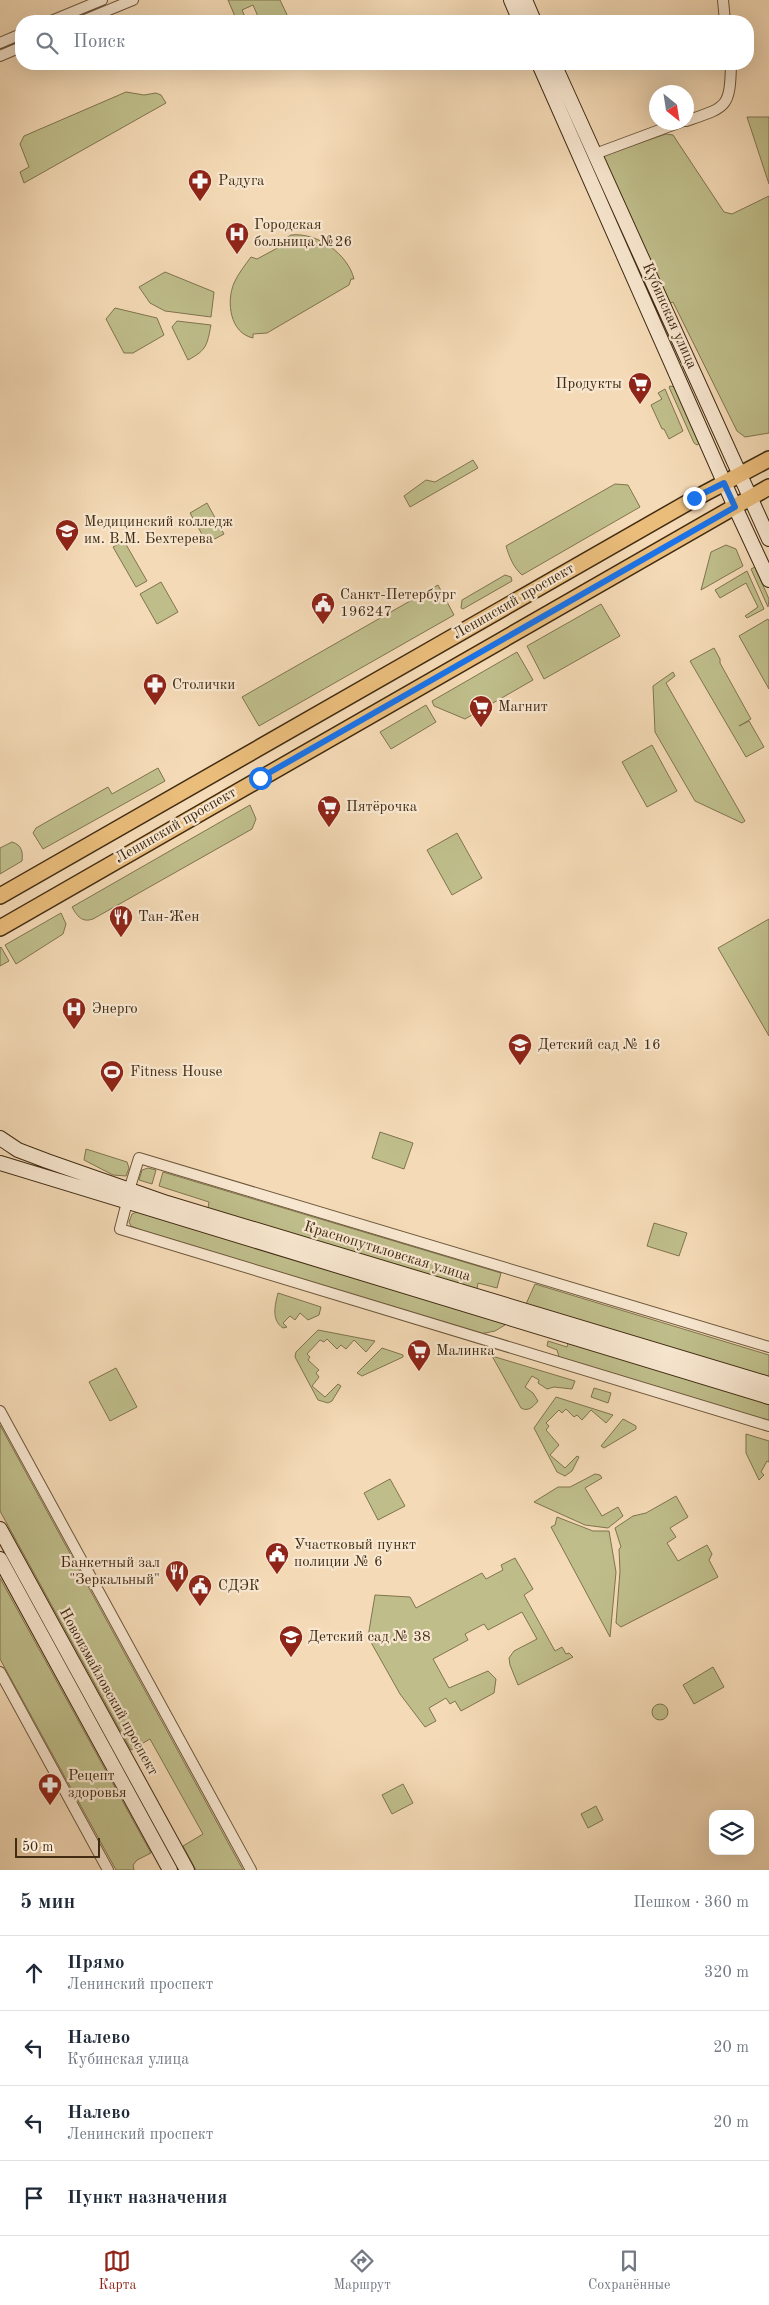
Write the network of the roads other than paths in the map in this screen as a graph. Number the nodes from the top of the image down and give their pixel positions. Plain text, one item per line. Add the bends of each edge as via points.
1 (102, 0) edge
2 (133, 0) edge
3 (511, 0) edge
4 (525, 0) edge
5 (723, 0) edge
6 (66, 15) edge
7 (97, 15) edge
8 (517, 15) edge
9 (531, 15) edge
10 (724, 15) edge
11 (15, 37) edge
12 (0, 43) edge
13 (15, 50) edge
14 (0, 56) edge
15 (543, 70) edge
16 (557, 70) edge
17 (731, 70) edge
18 (694, 118) edge
19 (660, 130) edge
20 (595, 154) junction
21 (769, 459) edge
22 (739, 475) junction
23 (724, 483) junction
24 (769, 487) edge
25 (750, 498) junction
26 (735, 507) junction
27 (769, 539) edge
28 (769, 580) edge
29 (0, 896) edge
30 (0, 928) edge
31 (0, 1138) edge
32 (0, 1163) edge
33 (128, 1196) junction
34 (769, 1347) edge
35 (769, 1384) edge
36 (769, 1397) edge
37 (0, 1411) edge
38 (769, 1426) edge
39 (0, 1529) edge
40 (0, 1559) edge
41 (0, 1672) edge
42 (108, 1870) edge
43 (170, 1870) edge
44 (187, 1870) edge
45 (251, 1870) edge

1 - 6 street
2 - 7 street
3 - 8 main road
4 - 9 main road
5 - 10 street
11 - 12 street
13 - 14 street
15 - 23 main road, Кубинская улица
16 - 20 main road, Кубинская улица
17 - 18 street via 729,97 725,106
19 - 20 street
20 - 22 main road, Кубинская улица
21 - 22 main road, Ленинский проспект
22 - 23 main road, Ленинский проспект
22 - 25 main road, Кубинская улица
23 - 26 main road, Кубинская улица
23 - 29 main road, Ленинский проспект
24 - 25 main road, Ленинский проспект
25 - 26 main road, Ленинский проспект
25 - 27 main road, Кубинская улица
26 - 28 main road, Кубинская улица
26 - 30 main road, Ленинский проспект
31 - 33 main road, Краснопутиловская улица via 18,1150
32 - 33 main road, Краснопутиловская улица
33 - 34 street via 139,1158
33 - 35 main road, Краснопутиловская улица
33 - 36 main road, Краснопутиловская улица
33 - 38 street via 120,1229
37 - 45 street
39 - 44 main road, Новоизмайловский проспект
40 - 43 main road, Новоизмайловский проспект
41 - 42 street

